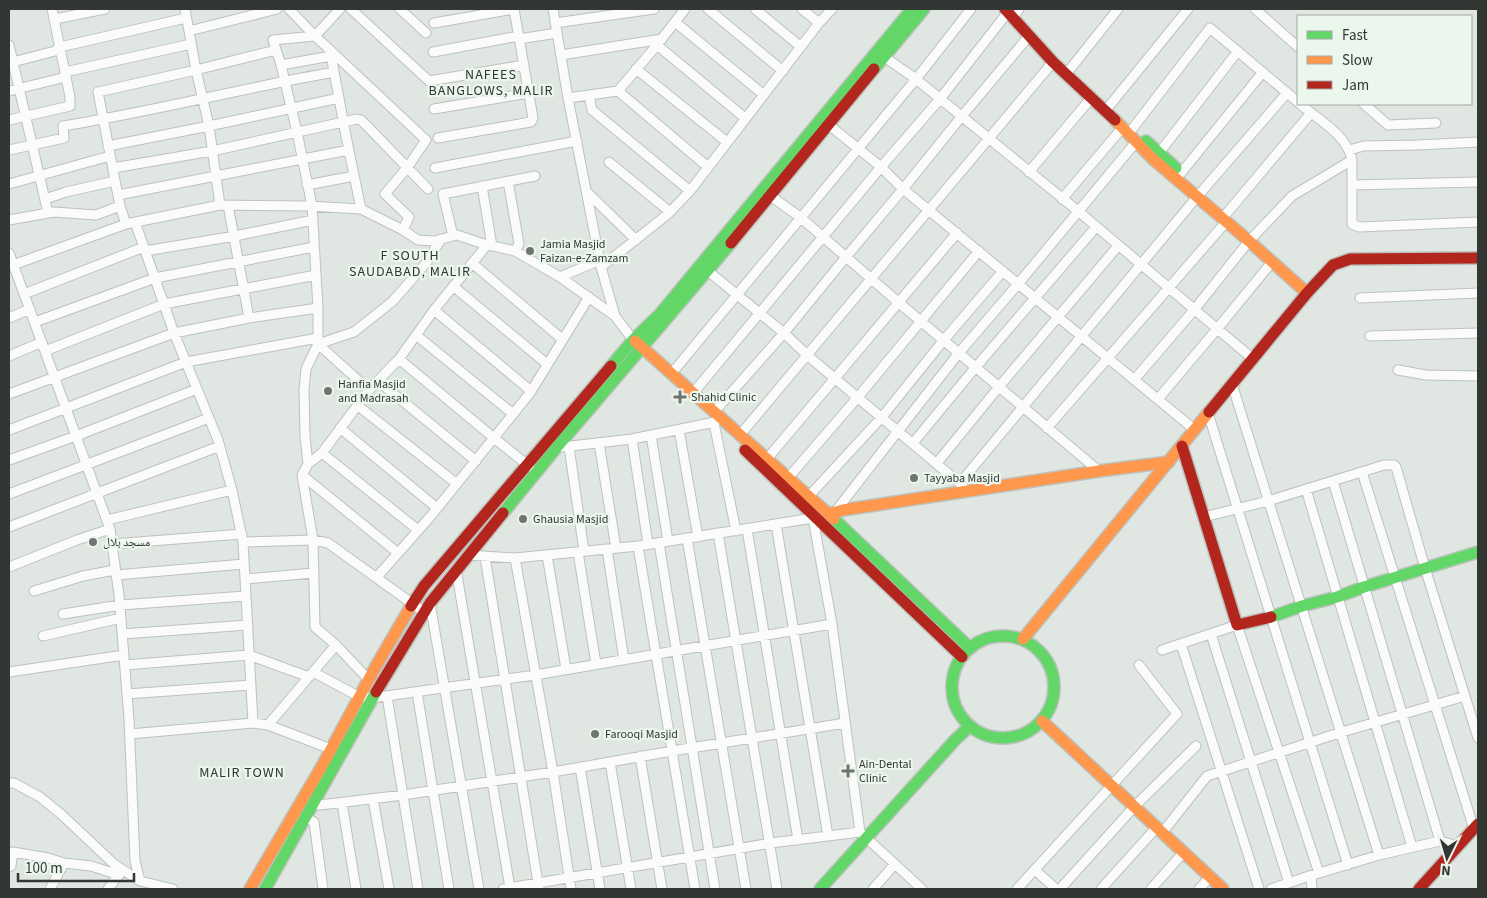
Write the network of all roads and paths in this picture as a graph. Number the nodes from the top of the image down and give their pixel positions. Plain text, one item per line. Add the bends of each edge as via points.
1 (52, 9) edge
2 (105, 9) edge
3 (271, 9) edge
4 (290, 9) edge
5 (340, 9) edge
6 (351, 9) edge
7 (400, 9) edge
8 (514, 9) edge
9 (553, 9) edge
10 (654, 9) edge
11 (685, 9) edge
12 (708, 9) edge
13 (755, 9) edge
14 (802, 9) edge
15 (832, 9) edge
16 (912, 9) edge
17 (924, 9) edge
18 (971, 9) edge
19 (1118, 9) edge
20 (1188, 9) edge
21 (1255, 9) edge
22 (1013, 10) edge
23 (185, 13) edge
24 (55, 19) junction
25 (674, 22) junction
26 (434, 23) dead end
27 (555, 23) junction
28 (819, 23) junction
29 (188, 31) junction
30 (426, 33) dead end
31 (557, 33) junction
32 (315, 36) junction
33 (1030, 36) junction
34 (519, 38) junction
35 (659, 42) junction
36 (191, 44) junction
37 (9, 45) edge
38 (1297, 46) edge
39 (60, 47) junction
40 (801, 47) junction
41 (276, 50) junction
42 (1238, 51) junction
43 (433, 52) dead end
44 (331, 53) junction
45 (880, 54) junction
46 (561, 55) junction
47 (1053, 62) junction
48 (10, 63) edge
49 (281, 65) junction
50 (524, 65) junction
51 (636, 69) junction
52 (196, 70) junction
53 (783, 71) junction
54 (1069, 71) junction
55 (334, 72) junction
56 (1263, 72) junction
57 (65, 74) junction
58 (916, 78) junction
59 (285, 81) junction
60 (13, 90) edge
61 (618, 91) junction
62 (529, 93) junction
63 (1287, 93) junction
64 (589, 95) junction
65 (764, 95) junction
66 (1092, 97) junction
67 (202, 98) junction
68 (339, 98) junction
69 (568, 98) junction
70 (940, 99) junction
71 (1297, 101) edge
72 (1301, 105) edge
73 (1365, 105) edge
74 (291, 108) junction
75 (1108, 108) junction
76 (434, 109) dead end
77 (1311, 113) junction
78 (25, 116) junction
79 (962, 116) junction
80 (745, 118) junction
81 (103, 119) junction
82 (9, 120) edge
83 (824, 121) junction
84 (344, 122) junction
85 (1436, 123) dead end
86 (209, 126) junction
87 (1128, 128) junction
88 (297, 132) junction
89 (438, 138) dead end
90 (990, 139) junction
91 (577, 141) junction
92 (727, 142) junction
93 (1136, 142) junction
94 (1478, 142) edge
95 (32, 145) junction
96 (108, 146) junction
97 (859, 149) junction
98 (9, 150) edge
99 (349, 150) junction
100 (1350, 150) junction
101 (212, 151) junction
102 (1159, 153) junction
103 (110, 156) junction
104 (302, 159) junction
105 (1352, 160) junction
106 (609, 162) dead end
107 (708, 167) junction
108 (880, 167) junction
109 (113, 168) junction
110 (407, 168) junction
111 (435, 168) dead end
112 (1029, 172) junction
113 (1181, 173) junction
114 (39, 176) junction
115 (216, 176) junction
116 (354, 176) junction
117 (535, 176) dead end
118 (115, 181) junction
119 (508, 181) junction
120 (1478, 182) edge
121 (9, 184) edge
122 (307, 185) junction
123 (1352, 185) junction
124 (482, 186) junction
125 (428, 189) dead end
126 (903, 189) junction
127 (690, 191) junction
128 (587, 192) junction
129 (766, 193) junction
130 (118, 195) junction
131 (1199, 195) junction
132 (45, 199) junction
133 (1062, 199) junction
134 (224, 205) junction
135 (120, 206) junction
136 (312, 206) junction
137 (361, 209) junction
138 (929, 210) junction
139 (1078, 211) junction
140 (670, 212) junction
141 (48, 213) junction
142 (800, 218) junction
143 (1227, 218) junction
144 (9, 220) edge
145 (313, 220) junction
146 (1478, 222) edge
147 (130, 223) junction
148 (1096, 227) junction
149 (404, 230) junction
150 (957, 233) junction
151 (235, 236) junction
152 (453, 236) junction
153 (823, 237) junction
154 (440, 239) junction
155 (1251, 239) junction
156 (636, 240) junction
157 (490, 245) junction
158 (1118, 246) junction
159 (314, 247) junction
160 (145, 249) junction
161 (979, 251) junction
162 (515, 252) junction
163 (846, 257) junction
164 (10, 258) edge
165 (1478, 258) edge
166 (239, 261) junction
167 (1272, 262) junction
168 (472, 263) junction
169 (601, 263) junction
170 (1141, 265) junction
171 (708, 271) junction
172 (1002, 271) junction
173 (316, 275) junction
174 (560, 276) junction
175 (18, 277) junction
176 (155, 278) junction
177 (871, 280) junction
178 (9, 281) edge
179 (1018, 284) junction
180 (454, 286) junction
181 (244, 289) junction
182 (1169, 289) junction
183 (1309, 290) junction
184 (1478, 293) edge
185 (24, 294) junction
186 (738, 294) junction
187 (588, 297) junction
188 (1035, 298) junction
189 (1360, 298) dead end
190 (898, 302) junction
191 (164, 304) junction
192 (318, 308) junction
193 (30, 309) junction
194 (434, 310) junction
195 (1194, 310) junction
196 (760, 314) junction
197 (615, 316) junction
198 (9, 318) edge
199 (249, 318) junction
200 (1058, 318) junction
201 (35, 322) junction
202 (921, 322) junction
203 (1218, 329) junction
204 (174, 333) junction
205 (784, 333) junction
206 (1478, 333) edge
207 (416, 335) junction
208 (1370, 336) dead end
209 (1082, 337) junction
210 (562, 339) junction
211 (318, 341) junction
212 (943, 341) junction
213 (44, 346) junction
214 (635, 346) junction
215 (958, 354) junction
216 (807, 355) junction
217 (9, 356) edge
218 (1108, 358) junction
219 (399, 359) junction
220 (1253, 359) junction
221 (186, 362) junction
222 (547, 364) junction
223 (975, 368) junction
224 (1398, 370) dead end
225 (672, 373) junction
226 (55, 376) junction
227 (1478, 376) edge
228 (835, 378) junction
229 (1134, 380) junction
230 (378, 381) junction
231 (1232, 384) junction
232 (998, 388) junction
233 (197, 389) junction
234 (369, 390) junction
235 (531, 391) junction
236 (694, 392) junction
237 (9, 394) edge
238 (858, 397) junction
239 (1158, 399) junction
240 (358, 405) junction
241 (66, 407) junction
242 (1022, 408) junction
243 (1208, 413) junction
244 (513, 414) junction
245 (882, 417) junction
246 (209, 418) junction
247 (715, 418) junction
248 (340, 428) junction
249 (1047, 428) junction
250 (9, 430) edge
251 (679, 430) junction
252 (898, 430) junction
253 (1195, 430) junction
254 (651, 435) junction
255 (740, 435) junction
256 (76, 436) junction
257 (494, 438) junction
258 (632, 439) junction
259 (598, 443) junction
260 (913, 443) junction
261 (220, 446) junction
262 (1182, 446) junction
263 (563, 447) junction
264 (322, 452) junction
265 (767, 458) junction
266 (9, 460) edge
267 (476, 460) junction
268 (1169, 462) junction
269 (937, 463) junction
270 (86, 464) junction
271 (308, 464) junction
272 (527, 464) junction
273 (1099, 471) junction
274 (537, 472) junction
275 (1362, 472) junction
276 (302, 474) junction
277 (788, 478) junction
278 (1333, 481) junction
279 (960, 483) junction
280 (457, 484) junction
281 (1306, 489) junction
282 (232, 490) junction
283 (969, 491) junction
284 (96, 492) junction
285 (9, 494) edge
286 (809, 496) junction
287 (1268, 501) junction
288 (437, 508) junction
289 (1237, 509) junction
290 (822, 513) junction
291 (1204, 517) junction
292 (776, 524) junction
293 (108, 525) junction
294 (9, 527) edge
295 (747, 529) junction
296 (418, 530) junction
297 (736, 530) junction
298 (718, 533) junction
299 (698, 536) junction
300 (242, 538) junction
301 (687, 538) junction
302 (313, 540) junction
303 (668, 541) junction
304 (659, 543) junction
305 (112, 544) junction
306 (643, 545) junction
307 (612, 549) junction
308 (581, 552) junction
309 (1478, 552) edge
310 (398, 554) junction
311 (468, 555) junction
312 (547, 555) junction
313 (484, 557) junction
314 (515, 558) junction
315 (244, 564) junction
316 (9, 567) edge
317 (1425, 568) junction
318 (456, 570) junction
319 (116, 572) junction
320 (314, 573) junction
321 (376, 578) junction
322 (1394, 578) junction
323 (245, 579) junction
324 (1364, 587) junction
325 (34, 591) dead end
326 (246, 596) junction
327 (1337, 597) junction
328 (412, 604) junction
329 (120, 605) junction
330 (1302, 606) junction
331 (427, 608) junction
332 (63, 614) dead end
333 (1272, 617) junction
334 (121, 618) junction
335 (832, 624) junction
336 (248, 625) junction
337 (1237, 625) junction
338 (794, 631) junction
339 (122, 634) junction
340 (1211, 634) junction
341 (43, 636) dead end
342 (766, 636) junction
343 (1023, 639) junction
344 (736, 641) junction
345 (1181, 644) junction
346 (336, 645) junction
347 (706, 646) junction
348 (970, 648) junction
349 (1162, 650) dead end
350 (676, 651) junction
351 (656, 654) junction
352 (124, 655) junction
353 (249, 655) junction
354 (962, 657) junction
355 (624, 660) junction
356 (596, 664) junction
357 (125, 665) junction
358 (1139, 665) dead end
359 (566, 669) junction
360 (9, 672) edge
361 (311, 674) junction
362 (535, 674) junction
363 (504, 679) junction
364 (368, 680) junction
365 (474, 683) junction
366 (251, 685) junction
367 (444, 688) junction
368 (417, 692) junction
369 (127, 694) junction
370 (358, 696) junction
371 (387, 696) junction
372 (1465, 696) junction
373 (372, 698) junction
374 (1435, 705) junction
375 (1403, 715) junction
376 (1042, 721) junction
377 (253, 723) junction
378 (845, 723) junction
379 (1375, 723) junction
380 (268, 725) junction
381 (970, 726) junction
382 (810, 728) junction
383 (1342, 732) junction
384 (781, 733) junction
385 (130, 734) junction
386 (752, 738) junction
387 (1478, 738) edge
388 (722, 742) junction
389 (1310, 743) junction
390 (1196, 746) dead end
391 (692, 747) junction
392 (331, 749) junction
393 (672, 751) junction
394 (1279, 753) junction
395 (640, 756) junction
396 (610, 762) junction
397 (1251, 762) junction
398 (580, 767) junction
399 (1222, 771) junction
400 (553, 772) junction
401 (521, 777) junction
402 (491, 781) junction
403 (9, 783) edge
404 (461, 786) junction
405 (1112, 786) junction
406 (433, 791) junction
407 (403, 795) junction
408 (373, 799) junction
409 (342, 803) junction
410 (313, 804) junction
411 (1134, 807) junction
412 (306, 818) junction
413 (1477, 828) edge
414 (1159, 831) junction
415 (864, 835) junction
416 (828, 836) junction
417 (798, 840) junction
418 (1440, 841) junction
419 (771, 843) junction
420 (1458, 846) junction
421 (1412, 847) junction
422 (739, 848) junction
423 (710, 853) junction
424 (1183, 853) junction
425 (1379, 855) junction
426 (690, 857) junction
427 (658, 862) junction
428 (64, 863) junction
429 (895, 864) junction
430 (1348, 864) junction
431 (9, 867) edge
432 (627, 868) junction
433 (1035, 870) junction
434 (121, 873) junction
435 (598, 873) junction
436 (1315, 874) junction
437 (1210, 877) junction
438 (569, 878) junction
439 (140, 881) junction
440 (1289, 883) junction
441 (539, 886) edge
442 (50, 889) edge
443 (108, 889) edge
444 (173, 889) edge
445 (250, 889) edge
446 (266, 889) edge
447 (323, 889) edge
448 (356, 889) edge
449 (389, 889) edge
450 (418, 889) edge
451 (449, 889) edge
452 (479, 889) edge
453 (506, 889) edge
454 (571, 889) edge
455 (600, 889) edge
456 (631, 889) edge
457 (662, 889) edge
458 (695, 889) edge
459 (715, 889) edge
460 (746, 889) edge
461 (777, 889) edge
462 (820, 889) edge
463 (873, 889) edge
464 (919, 889) edge
465 (1017, 889) edge
466 (1056, 889) edge
467 (1060, 889) edge
468 (1101, 889) edge
469 (1151, 889) edge
470 (1199, 889) edge
471 (1223, 889) edge
472 (1259, 889) edge
473 (1271, 889) edge
474 (1312, 889) edge
475 (1419, 889) edge
476 (1428, 889) edge

1 - 24 street
2 - 24 street
3 - 29 street
4 - 32 street
5 - 32 street
6 - 50 street via 429,81
7 - 30 street
8 - 26 street
8 - 34 street
9 - 27 street
10 - 27 street
11 - 25 street
12 - 53 street
13 - 40 street
14 - 28 street
15 - 28 street
16 - 45 street
17 - 45 street
18 - 58 street
19 - 54 street
20 - 75 street
21 - 38 street
22 - 33 street
22 - 54 street
22 - 70 street
23 - 29 street
23 - 39 street
24 - 39 street
25 - 35 street
25 - 65 street
27 - 31 street
28 - 40 street
29 - 36 street
31 - 34 street
31 - 46 street
32 - 41 street via 273,40
32 - 44 street
33 - 47 street
33 - 79 street
34 - 43 street
34 - 50 street
35 - 46 street
35 - 51 street
35 - 80 street
36 - 52 street
36 - 57 street
37 - 48 street
39 - 48 street
39 - 57 street
40 - 53 street
41 - 49 street
41 - 52 street
42 - 56 street
42 - 87 street via 1210,28
42 - 102 street
44 - 49 street
44 - 55 street
44 - 110 street via 426,140
45 - 58 street
45 - 83 street
46 - 69 street
47 - 54 street
47 - 90 street
48 - 60 street
49 - 59 street
50 - 62 street
51 - 61 street
51 - 92 street
52 - 67 street
52 - 81 street via 98,92
53 - 65 street
54 - 66 street
54 - 75 street
55 - 59 street
55 - 68 street
56 - 63 street
56 - 113 street
57 - 60 street
57 - 78 street via 70,106
58 - 70 street
58 - 97 street
59 - 67 street
59 - 74 street
60 - 78 street
61 - 64 street
61 - 107 street
62 - 76 street
62 - 89 street via 531,122
63 - 71 street
63 - 131 street
64 - 69 street
64 - 127 street via 592,110
65 - 80 street
66 - 75 street
66 - 112 street
67 - 81 street
67 - 86 street
68 - 74 street
68 - 84 street
69 - 91 street
70 - 79 street
70 - 108 street
72 - 77 street
73 - 85 street via 1388,125
74 - 86 street
74 - 88 street
75 - 87 street
77 - 100 street via 1340,136
77 - 143 street
78 - 82 street
78 - 95 street
79 - 90 street
79 - 126 street
80 - 92 street
81 - 95 street via 63,126 64,138
81 - 96 street
83 - 97 street
83 - 129 street
84 - 88 street
84 - 99 street
84 - 110 street via 361,120
86 - 96 street
86 - 101 street
87 - 93 street
87 - 102 street
87 - 133 street
88 - 101 street
88 - 104 street
90 - 112 street
90 - 138 street
91 - 111 street
91 - 128 street
92 - 107 street
93 - 131 street
93 - 139 street
94 - 100 street via 1362,146
95 - 98 street
95 - 114 street
96 - 103 street
97 - 108 street
97 - 142 street
99 - 104 street
99 - 116 street
100 - 105 street
101 - 109 street
101 - 115 street
102 - 113 street
103 - 109 street
103 - 114 street
104 - 115 street
104 - 122 street
105 - 123 street
105 - 155 street via 1292,196
106 - 140 street
107 - 127 street
108 - 126 street
108 - 153 street
109 - 118 street
110 - 125 street
110 - 149 street via 384,194 409,217
112 - 133 street
113 - 131 street
114 - 121 street
114 - 132 street
115 - 130 street
115 - 134 street
116 - 122 street
116 - 137 street
117 - 119 street
118 - 130 street
118 - 132 street
119 - 124 street
119 - 162 street via 519,244
120 - 123 street
122 - 136 street
123 - 146 street via 1352,224 1355,226
124 - 152 street via 443,194
124 - 157 street
126 - 138 street
126 - 163 street
127 - 140 street
128 - 156 street
128 - 169 street
129 - 142 street
129 - 171 street
129 - 214 street
130 - 135 street
131 - 143 street
131 - 170 street
132 - 141 street
133 - 139 street
134 - 136 street
134 - 147 street
134 - 151 street
135 - 141 street via 96,215
135 - 147 street
136 - 137 street
136 - 145 street
137 - 149 street
138 - 150 street
138 - 177 street
139 - 148 street
139 - 179 street
140 - 156 street
141 - 144 street
142 - 153 street
142 - 186 street
143 - 155 street
143 - 182 street
145 - 151 street
145 - 159 street
147 - 160 street
147 - 164 street
148 - 158 street
148 - 188 street
149 - 154 street via 418,240
150 - 161 street
150 - 190 street
151 - 160 street
151 - 166 street
152 - 154 street
152 - 157 street
153 - 163 street
153 - 196 street
154 - 211 street via 426,263 393,301 354,332
155 - 167 street
155 - 183 street
155 - 195 street
156 - 169 street
157 - 162 street
157 - 168 street
158 - 170 street
158 - 200 street
159 - 166 street
159 - 173 street
160 - 176 street
160 - 185 street
161 - 172 street
161 - 202 street
162 - 174 street
163 - 177 street
163 - 205 street
164 - 175 street
165 - 183 street via 1350,258 1333,265
166 - 176 street
166 - 181 street
167 - 183 street
167 - 203 street
168 - 180 street
168 - 210 street
169 - 174 street
169 - 197 street
170 - 182 street
170 - 209 street
171 - 186 street
171 - 214 street
172 - 179 street
172 - 212 street
173 - 181 street
173 - 192 street
174 - 187 street
175 - 178 street
175 - 185 street
176 - 191 street
176 - 201 street
177 - 190 street
177 - 216 street
179 - 188 street
179 - 215 street
180 - 194 street
180 - 222 street
181 - 191 street
181 - 199 street
182 - 195 street
182 - 218 street
183 - 220 street
184 - 189 street
185 - 193 street
186 - 196 street
186 - 225 street
187 - 197 street
187 - 210 street
188 - 200 street
188 - 223 street
190 - 202 street
190 - 228 street
191 - 204 street
191 - 213 street
192 - 199 street
192 - 211 street
193 - 198 street
193 - 201 street
194 - 207 street
194 - 235 street
195 - 203 street
195 - 229 street
196 - 205 street
196 - 236 street
197 - 214 street
199 - 204 street
200 - 209 street
200 - 232 street
201 - 213 street
202 - 212 street
202 - 238 street
203 - 220 street
203 - 239 street
204 - 221 street
204 - 226 street
205 - 216 street
205 - 247 street
206 - 208 street
207 - 219 street
207 - 244 street
209 - 218 street
209 - 242 street
210 - 222 street
211 - 221 street
211 - 234 street
211 - 271 street via 306,368 304,390
212 - 215 street
212 - 245 street
213 - 217 street
213 - 226 street
214 - 225 street
214 - 247 street
214 - 263 street
214 - 272 street
215 - 223 street
215 - 252 street
216 - 228 street
216 - 255 street
218 - 229 street
218 - 249 street
219 - 230 street
219 - 257 street
220 - 231 street
221 - 233 street
221 - 241 street
222 - 235 street
223 - 232 street
223 - 260 street
224 - 227 street via 1426,375
225 - 236 street
226 - 237 street
226 - 241 street
228 - 238 street
228 - 265 street
229 - 239 street
230 - 234 street
230 - 267 street
231 - 243 street
231 - 287 street
232 - 242 street
232 - 269 street
233 - 246 street
233 - 256 street
234 - 240 street
235 - 244 street
236 - 247 street
238 - 245 street
238 - 277 street
239 - 253 street
240 - 248 street
240 - 280 street
241 - 250 street
241 - 256 street
242 - 249 street
242 - 279 street
243 - 253 street
243 - 289 street
244 - 257 street
245 - 252 street
245 - 286 street
246 - 261 street
246 - 270 street
247 - 251 street
247 - 255 street
247 - 290 street
247 - 297 street
248 - 264 street
248 - 288 street
249 - 273 street
251 - 254 street
251 - 299 street
252 - 260 street
252 - 290 street
253 - 262 street
254 - 258 street
254 - 303 street
255 - 265 street
256 - 266 street
256 - 270 street
257 - 267 street
257 - 272 street
258 - 259 street
258 - 306 street
259 - 263 street
259 - 307 street
260 - 269 street
261 - 282 street
261 - 284 street
262 - 268 street
262 - 291 street
263 - 274 street
263 - 308 street
264 - 271 street
264 - 296 street
265 - 277 street
267 - 280 street
268 - 273 street
268 - 343 street
269 - 279 street
270 - 284 street
270 - 285 street
271 - 276 street
272 - 274 street
272 - 328 street
273 - 283 street
274 - 311 street
275 - 278 street
275 - 317 street via 1384,465 1396,467
275 - 322 street
276 - 302 street
276 - 310 street
277 - 286 street
278 - 281 street
278 - 324 street
279 - 283 street
280 - 288 street
281 - 287 street
281 - 327 street
282 - 293 street
282 - 300 street
283 - 290 street
284 - 293 street
284 - 294 street
286 - 290 street
287 - 289 street
287 - 330 street
288 - 296 street
289 - 291 street
289 - 333 street
290 - 292 street
290 - 335 street
290 - 348 street
290 - 354 street
291 - 337 street
292 - 295 street
292 - 338 street
293 - 305 street
293 - 316 street
295 - 297 street
295 - 342 street
296 - 310 street
297 - 298 street
298 - 299 street
298 - 344 street
299 - 301 street
300 - 302 street
300 - 305 street
300 - 315 street
301 - 303 street
301 - 347 street
302 - 320 street
302 - 321 street via 328,543
303 - 304 street
304 - 306 street
304 - 350 street
305 - 319 street
306 - 307 street
306 - 351 street
307 - 308 street
307 - 355 street
308 - 312 street
308 - 356 street
309 - 317 street
310 - 321 street
311 - 313 street
311 - 318 street
312 - 314 street
312 - 359 street
313 - 314 street
313 - 363 street
314 - 362 street
315 - 319 street
315 - 323 street
317 - 322 street
317 - 372 street
318 - 331 street
318 - 365 street
319 - 325 street via 83,576
319 - 329 street
320 - 323 street
320 - 346 street via 315,627
321 - 328 street
322 - 324 street
322 - 374 street
323 - 326 street
324 - 327 street
324 - 375 street
326 - 329 street
326 - 336 street
327 - 330 street
327 - 379 street
328 - 331 street
328 - 364 street
329 - 332 street
329 - 334 street
330 - 333 street
330 - 383 street
331 - 367 street
331 - 373 street
333 - 337 street
333 - 389 street
334 - 339 street
334 - 341 street
335 - 338 street
335 - 378 street
336 - 339 street
336 - 353 street
337 - 340 street
337 - 394 street
338 - 342 street
338 - 382 street
339 - 352 street
340 - 345 street
340 - 397 street
342 - 344 street
342 - 384 street
343 - 348 street via 993,636
343 - 376 street via 1048,660 1054,675 1052,707
344 - 347 street
344 - 386 street
345 - 349 street
345 - 399 street
346 - 361 street
346 - 364 street
347 - 350 street
347 - 388 street
348 - 354 street
350 - 351 street
350 - 391 street
351 - 355 street
351 - 393 street
352 - 357 street
352 - 360 street
353 - 357 street
353 - 361 street
353 - 366 street
354 - 381 street via 953,675 952,689 960,716
355 - 356 street
356 - 359 street
357 - 369 street
358 - 405 street via 1177,714
359 - 362 street
361 - 370 street
361 - 380 street
362 - 363 street
362 - 400 street
363 - 365 street
363 - 401 street
364 - 370 street
365 - 367 street
365 - 402 street
366 - 369 street
366 - 377 street
367 - 368 street
367 - 404 street
368 - 371 street
368 - 406 street
369 - 385 street
370 - 373 street
370 - 392 street
371 - 373 street
371 - 407 street
372 - 374 street
372 - 387 street
373 - 410 street
374 - 375 street
374 - 413 street
375 - 379 street
375 - 418 street
376 - 381 street via 1031,731 1000,739 984,735
376 - 405 street
377 - 380 street
377 - 385 street
378 - 382 street
378 - 415 street
379 - 383 street
379 - 421 street
380 - 392 street
381 - 415 street
382 - 384 street
382 - 416 street
383 - 389 street
383 - 425 street
384 - 386 street
384 - 417 street
385 - 439 street via 135,861
386 - 388 street
386 - 419 street
388 - 391 street
388 - 422 street
389 - 394 street
389 - 430 street
390 - 411 street
391 - 393 street
391 - 423 street
392 - 445 street
393 - 395 street
393 - 426 street
394 - 397 street
394 - 436 street
395 - 396 street
395 - 427 street
396 - 398 street
396 - 432 street
397 - 399 street
397 - 440 street
398 - 400 street
398 - 435 street
399 - 414 street via 1207,776
399 - 472 street
400 - 401 street
400 - 438 street
401 - 402 street
401 - 441 street
402 - 404 street
402 - 453 street
403 - 434 street via 40,797
404 - 406 street
404 - 452 street
405 - 411 street
405 - 433 street
406 - 407 street
406 - 451 street
407 - 408 street
407 - 450 street
408 - 409 street
408 - 449 street
409 - 410 street
409 - 448 street
410 - 412 street
411 - 414 street
411 - 467 street
412 - 446 street
412 - 447 street via 314,822
413 - 420 street
413 - 476 street
414 - 424 street
414 - 468 street
415 - 416 street
415 - 429 street
415 - 462 street
416 - 417 street
417 - 419 street
418 - 420 street
418 - 421 street
419 - 422 street
419 - 461 street
420 - 475 street
421 - 425 street
422 - 423 street
422 - 460 street
423 - 426 street
423 - 459 street
424 - 437 street
424 - 469 street
425 - 430 street
426 - 427 street
426 - 458 street
427 - 432 street
427 - 457 street
428 - 431 street via 14,852
428 - 434 street
428 - 442 street
429 - 463 street
429 - 464 street
430 - 436 street
432 - 435 street
432 - 456 street
433 - 465 street
433 - 466 street
434 - 439 street
434 - 443 street
435 - 438 street
435 - 455 street
436 - 440 street
436 - 474 street
437 - 470 street
437 - 471 street
438 - 441 street
438 - 454 street
439 - 444 street
440 - 473 street
441 - 453 street

